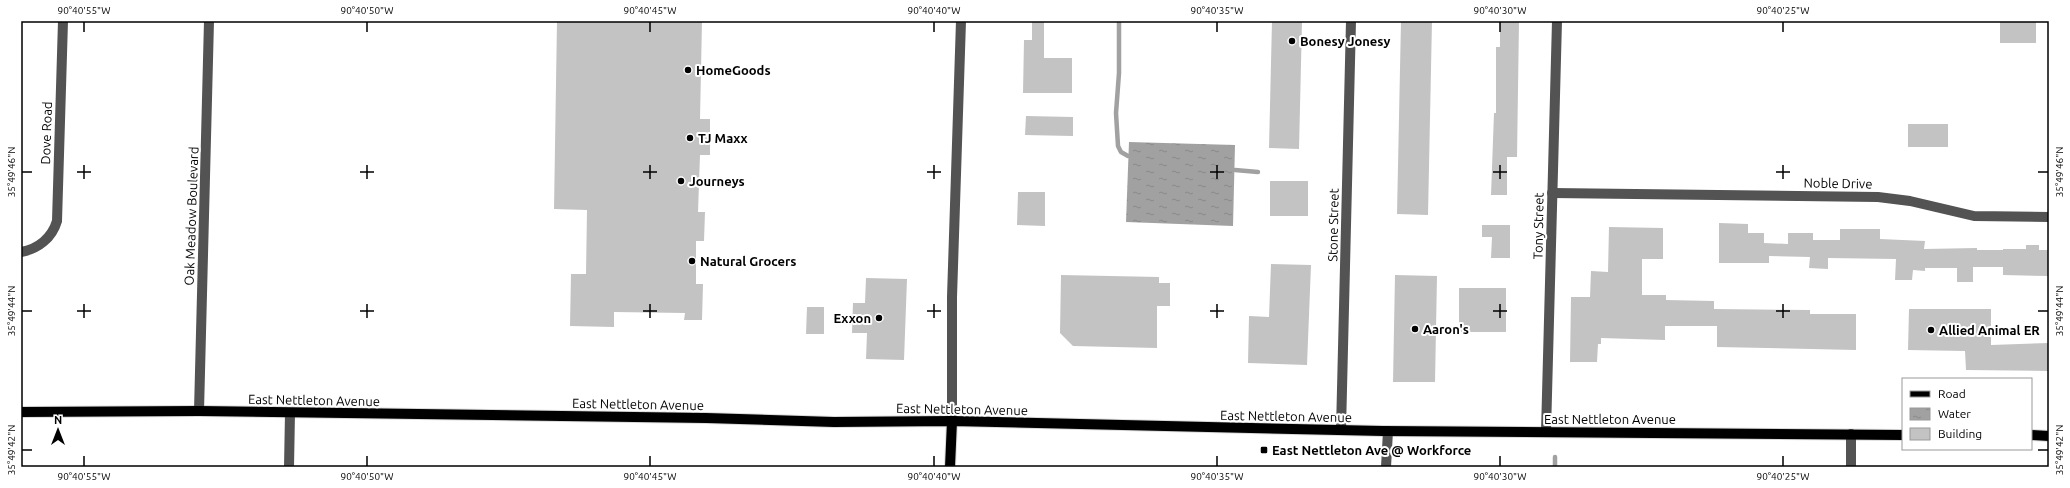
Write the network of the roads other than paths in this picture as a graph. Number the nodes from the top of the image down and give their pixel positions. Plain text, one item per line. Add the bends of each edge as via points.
1 (63, 21) edge
2 (209, 21) edge
3 (961, 21) edge
4 (1350, 21) edge
5 (1557, 21) edge
6 (1552, 193) junction
7 (2049, 217) edge
8 (21, 252) edge
9 (199, 411) junction
10 (21, 412) edge
11 (290, 413) junction
12 (952, 421) junction
13 (1341, 430) junction
14 (1388, 431) junction
15 (1546, 432) junction
16 (1851, 434) junction
17 (1902, 435) edge
18 (2032, 436) edge
19 (2049, 436) edge
20 (289, 467) edge
21 (950, 467) edge
22 (1386, 467) edge
23 (1851, 467) edge

1 - 8 street, Dove Road via 57,221 51,235 44,242
2 - 9 street, Oak Meadow Boulevard
3 - 12 street via 952,298
4 - 13 street, Stone Street
5 - 6 street, Tony Street
6 - 7 street, Noble Drive via 1878,196 1910,200 1974,216
6 - 15 street, Tony Street
9 - 10 main road, East Nettleton Avenue
9 - 11 main road, East Nettleton Avenue
11 - 12 main road, East Nettleton Avenue via 834,422
11 - 20 street
12 - 13 main road, East Nettleton Avenue
12 - 21 main road
13 - 14 main road, East Nettleton Avenue
14 - 15 main road, East Nettleton Avenue
14 - 22 street
15 - 16 main road, East Nettleton Avenue
16 - 17 main road, East Nettleton Avenue
16 - 23 street
18 - 19 main road

